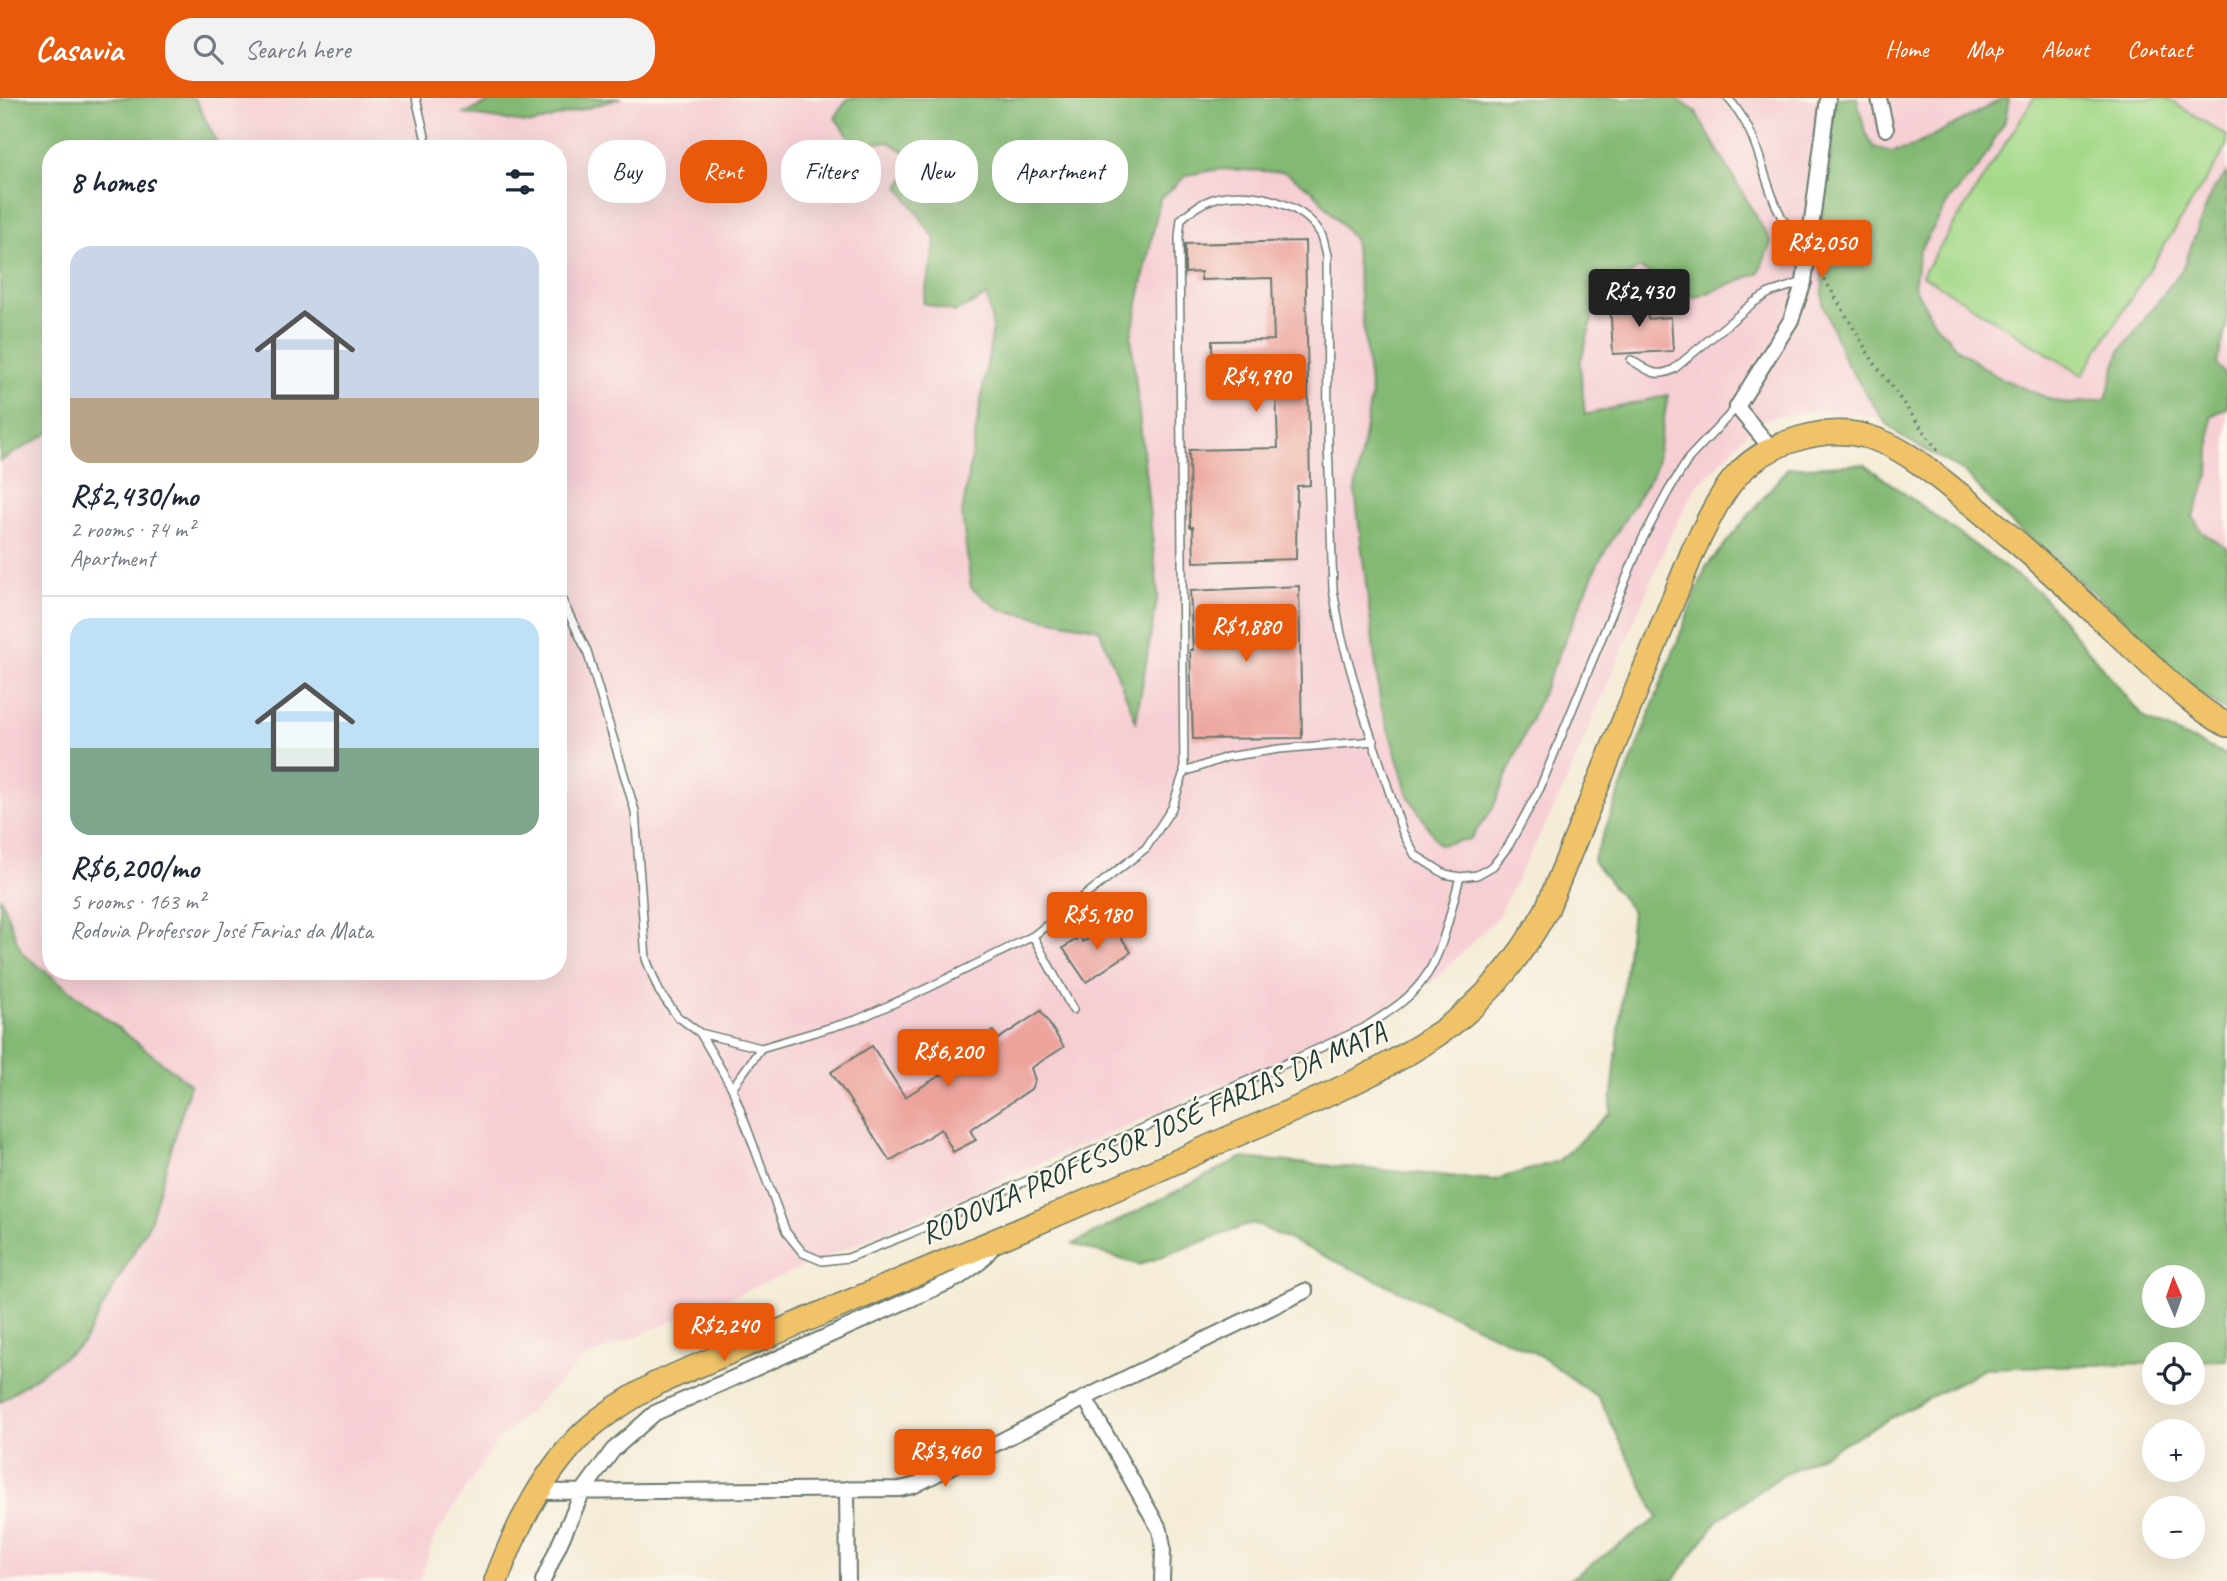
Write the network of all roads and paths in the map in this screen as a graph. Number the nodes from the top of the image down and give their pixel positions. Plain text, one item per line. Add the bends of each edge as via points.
1 (416, 98) edge
2 (1728, 98) edge
3 (1828, 98) edge
4 (1879, 98) edge
5 (1886, 129) dead end
6 (426, 140) edge
7 (1809, 251) junction
8 (1804, 282) junction
9 (1631, 360) dead end
10 (1737, 407) junction
11 (1771, 447) junction
12 (1943, 458) dead end
13 (567, 610) edge
14 (2227, 725) edge
15 (1374, 741) junction
16 (1184, 772) junction
17 (1460, 877) junction
18 (1033, 936) junction
19 (1073, 1010) dead end
20 (700, 1033) junction
21 (761, 1048) junction
22 (732, 1088) junction
23 (1002, 1237) junction
24 (1305, 1291) dead end
25 (1085, 1398) junction
26 (848, 1489) junction
27 (583, 1491) junction
28 (538, 1492) junction
29 (496, 1581) edge
30 (543, 1581) edge
31 (848, 1581) edge
32 (1162, 1581) edge

1 - 6 lane
2 - 7 lane via 1759,149 1782,219
3 - 7 street
4 - 5 street
7 - 8 street
7 - 12 path via 1873,361
8 - 9 lane via 1753,303 1664,374
8 - 10 street via 1791,320
10 - 11 street
10 - 17 lane via 1689,458 1642,540 1540,788 1509,845 1493,866
11 - 14 main road via 1850,433 1887,443 1908,455 1982,512 2167,679
11 - 23 main road, RODOVIA PROFESSOR JOSÉ FARIAS DA MATA via 1743,469 1710,517 1547,909 1504,976 1443,1031 1378,1069
13 - 20 lane via 587,651 635,811 646,959 659,991 677,1016
15 - 16 lane via 1227,757
15 - 16 lane via 1341,635 1333,590 1327,255 1322,235 1288,206 1246,195 1215,198 1181,219 1179,237
15 - 17 lane via 1403,833 1416,855 1445,874
16 - 18 lane via 1172,808 1146,848
17 - 22 lane via 1433,963 1423,980 1401,1003 1364,1028 848,1258 822,1261 803,1253 786,1232
18 - 19 lane
18 - 21 lane via 856,1020
20 - 21 lane
20 - 22 lane
21 - 22 lane
23 - 27 street via 958,1278 655,1413 613,1450
23 - 28 main road, RODOVIA PROFESSOR JOSÉ FARIAS DA MATA via 654,1384 587,1430
24 - 25 street
25 - 26 street via 914,1486
25 - 32 street via 1160,1530
26 - 27 street
26 - 31 street
27 - 28 street
27 - 30 street
28 - 29 main road, RODOVIA PROFESSOR JOSÉ FARIAS DA MATA

